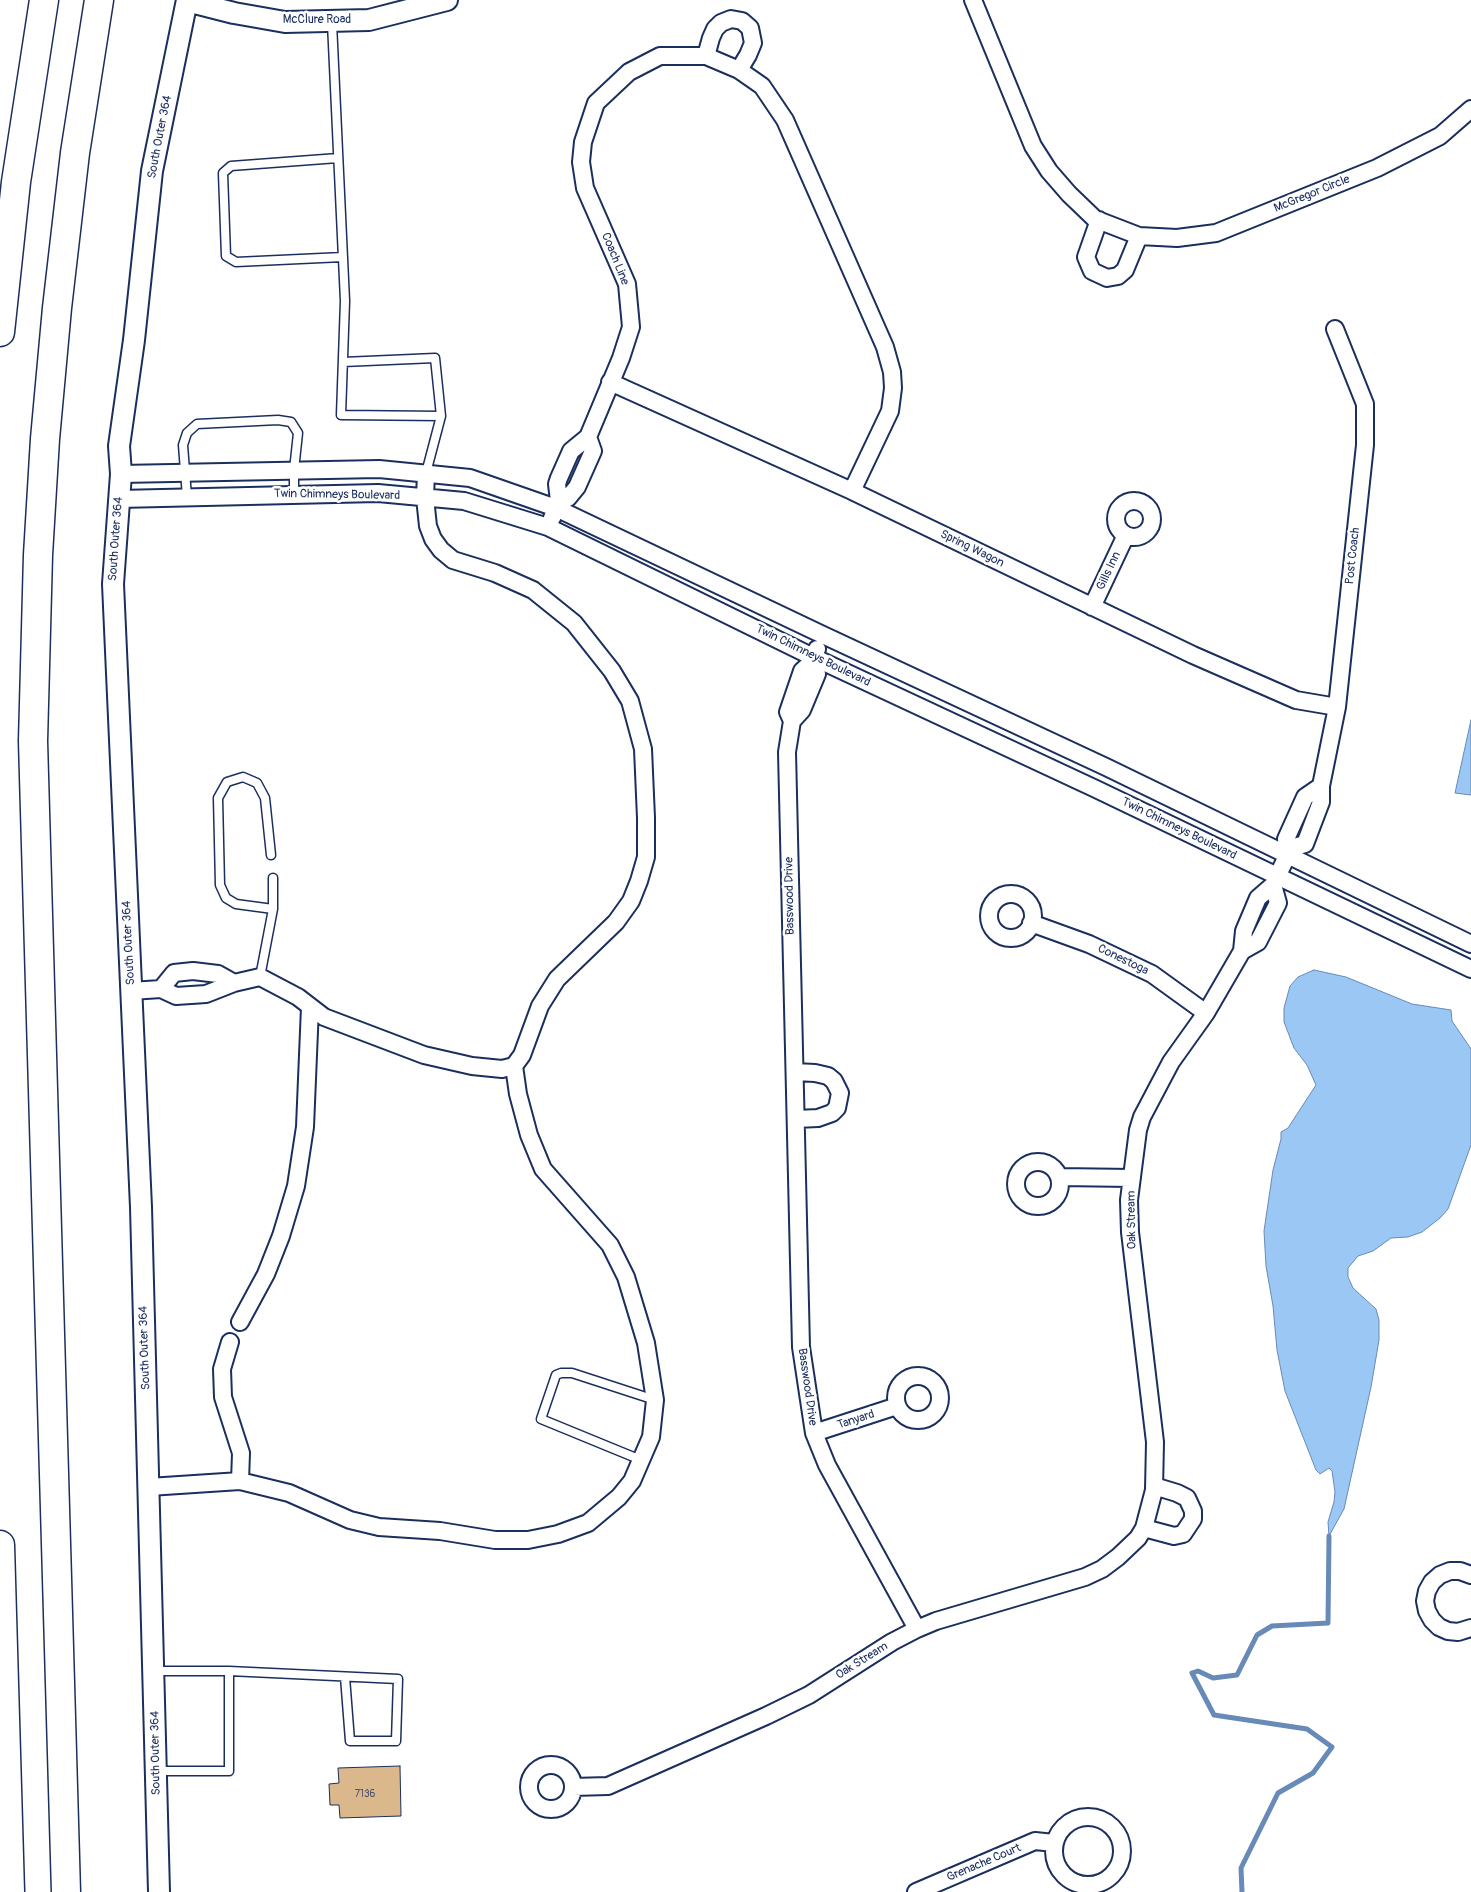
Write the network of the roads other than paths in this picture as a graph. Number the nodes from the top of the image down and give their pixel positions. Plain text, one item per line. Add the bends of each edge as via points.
1 (44, 0) edge
2 (98, 0) edge
3 (187, 0) edge
4 (447, 0) edge
5 (973, 0) edge
6 (332, 21) junction
7 (706, 56) junction
8 (739, 70) junction
9 (1471, 109) edge
10 (338, 158) junction
11 (1099, 220) junction
12 (1139, 236) junction
13 (343, 257) junction
14 (1335, 329) dead end
15 (0, 332) edge
16 (343, 362) junction
17 (610, 382) junction
18 (441, 416) junction
19 (294, 470) junction
20 (184, 473) junction
21 (121, 474) junction
22 (426, 474) junction
23 (852, 491) junction
24 (294, 494) junction
25 (187, 497) junction
26 (425, 498) junction
27 (118, 499) junction
28 (557, 505) junction
29 (548, 528) junction
30 (1126, 535) dead end
31 (1092, 607) junction
32 (823, 635) junction
33 (812, 659) junction
34 (1337, 707) junction
35 (1290, 851) junction
36 (272, 855) dead end
37 (273, 878) dead end
38 (1275, 881) junction
39 (273, 909) junction
40 (1031, 923) dead end
41 (1471, 944) edge
42 (1471, 968) edge
43 (260, 977) junction
44 (234, 983) junction
45 (161, 989) junction
46 (131, 991) junction
47 (310, 1007) junction
48 (1206, 1013) junction
49 (514, 1066) junction
50 (795, 1072) junction
51 (796, 1118) junction
52 (1059, 1177) dead end
53 (1132, 1178) junction
54 (240, 1322) dead end
55 (230, 1342) dead end
56 (654, 1400) junction
57 (897, 1406) dead end
58 (814, 1433) junction
59 (641, 1460) junction
60 (240, 1481) junction
61 (1154, 1486) junction
62 (149, 1488) junction
63 (1144, 1528) junction
64 (0, 1544) edge
65 (1471, 1575) edge
66 (1471, 1628) edge
67 (917, 1629) junction
68 (154, 1671) junction
69 (229, 1671) junction
70 (345, 1677) junction
71 (156, 1771) junction
72 (573, 1788) dead end
73 (1054, 1843) junction
74 (10, 1892) edge
75 (66, 1892) edge
76 (159, 1892) edge
77 (916, 1892) edge

1 - 15 highway via 16,182
2 - 75 highway via 75,153 54,336 38,555 33,741
3 - 6 street, McClure Road via 234,14 285,22
3 - 21 street, South Outer 364 via 152,171 119,446
4 - 6 street, McClure Road via 369,20
5 - 11 street, McGregor Circle via 1033,146 1069,194
6 - 10 lane
7 - 8 street, Coach Line
7 - 8 street via 715,29 721,23 731,19 742,21 750,28 753,43
7 - 17 street, Coach Line via 660,56 628,72 596,103 583,142 581,162 585,188 627,284 631,327
8 - 23 street, Coach Line via 762,86 785,120 885,347 892,372 890,411
9 - 12 street, McGregor Circle via 1440,136 1377,168 1216,233 1177,238
10 - 13 lane
10 - 13 lane via 231,166 223,173 226,256 236,262
11 - 12 street, McGregor Circle
11 - 12 street via 1086,257 1092,271 1107,278 1118,276 1125,270
13 - 16 lane via 346,301
14 - 34 street, Post Coach via 1365,404 1365,445
16 - 18 lane via 436,358
16 - 18 lane via 341,415
17 - 23 street, Spring Wagon
17 - 28 street, Coach Line via 588,437 593,451 577,487
18 - 22 lane
19 - 20 street, Twin Chimneys Boulevard
19 - 20 lane via 298,433 291,422 278,420 197,424 187,433 183,445
19 - 22 street, Twin Chimneys Boulevard via 379,469
19 - 24 lane
20 - 21 street, Twin Chimneys Boulevard
20 - 25 lane
21 - 27 street, South Outer 364
22 - 26 street
22 - 28 street, Twin Chimneys Boulevard via 470,478
23 - 31 street, Spring Wagon
24 - 25 street, Twin Chimneys Boulevard
24 - 26 street, Twin Chimneys Boulevard via 378,493
25 - 27 street, Twin Chimneys Boulevard
26 - 29 street, Twin Chimneys Boulevard via 464,501
26 - 49 street via 433,539 453,560 495,573 533,590 574,623 612,671 630,701 643,749 646,857 631,902 616,922 557,979 540,1006 522,1056
27 - 46 street, South Outer 364 via 113,584
28 - 29 street
28 - 32 street, Twin Chimneys Boulevard
29 - 33 street, Twin Chimneys Boulevard
30 - 31 street, Gills Inn
31 - 34 street, Spring Wagon via 1296,700
32 - 33 street, Basswood Drive
32 - 35 street, Twin Chimneys Boulevard
33 - 38 street, Twin Chimneys Boulevard
33 - 50 street, Basswood Drive via 802,670 788,712 792,721 787,752
34 - 35 street, Post Coach via 1321,786 1305,797 1286,839
35 - 38 street, Oak Stream
35 - 41 street, Twin Chimneys Boulevard
36 - 39 lane via 265,798 257,783 243,777 227,782 218,798 220,885 226,898 236,904
37 - 39 lane
38 - 42 street, Twin Chimneys Boulevard
38 - 48 street, Oak Stream via 1278,903 1258,942 1242,951
39 - 43 lane
40 - 48 street, Conestoga via 1089,944 1152,974
43 - 44 street
43 - 47 street
44 - 45 street via 206,994 176,996
44 - 45 street via 218,974 184,972 174,973
45 - 46 street
46 - 62 street, South Outer 364
47 - 49 street via 324,1017 424,1055 472,1066 502,1069
47 - 54 street via 305,1127 296,1186 266,1274
48 - 53 street, Oak Stream via 1171,1062 1142,1117
49 - 56 street via 529,1135 544,1169 610,1245 626,1277 646,1343
50 - 51 street, Basswood Drive
50 - 51 street via 828,1076 840,1093 838,1108 832,1114
51 - 58 street, Basswood Drive via 801,1347
52 - 53 street
53 - 61 street, Oak Stream via 1130,1232 1155,1442
55 - 60 street via 222,1369 223,1397 241,1453
56 - 59 street via 651,1437
56 - 59 lane via 561,1373 556,1375 541,1419
57 - 58 street, Tanyard
58 - 67 street, Basswood Drive via 827,1465
59 - 60 street via 619,1497 588,1523 528,1540 495,1540 440,1530 380,1527 350,1520 289,1493
60 - 62 street
61 - 63 street, Oak Stream
61 - 63 street via 1187,1498 1194,1519 1183,1534 1174,1536
62 - 68 street, South Outer 364
63 - 67 street, Oak Stream via 1118,1557 1085,1577
64 - 74 highway
65 - 66 street via 1460,1571 1440,1575 1427,1591 1426,1601 1429,1616 1439,1627 1458,1632
67 - 72 street, Oak Stream via 809,1695 766,1716 608,1786
68 - 69 lane
68 - 71 street, South Outer 364
69 - 70 lane
69 - 71 lane via 229,1771
70 - 70 lane via 398,1679 396,1741 350,1741
71 - 76 street, South Outer 364
73 - 73 street via 1056,1865 1067,1878 1082,1885 1093,1885 1113,1874 1122,1853 1116,1832 1098,1818 1086,1817 1066,1824
73 - 77 street, Grenache Court via 1035,1841

